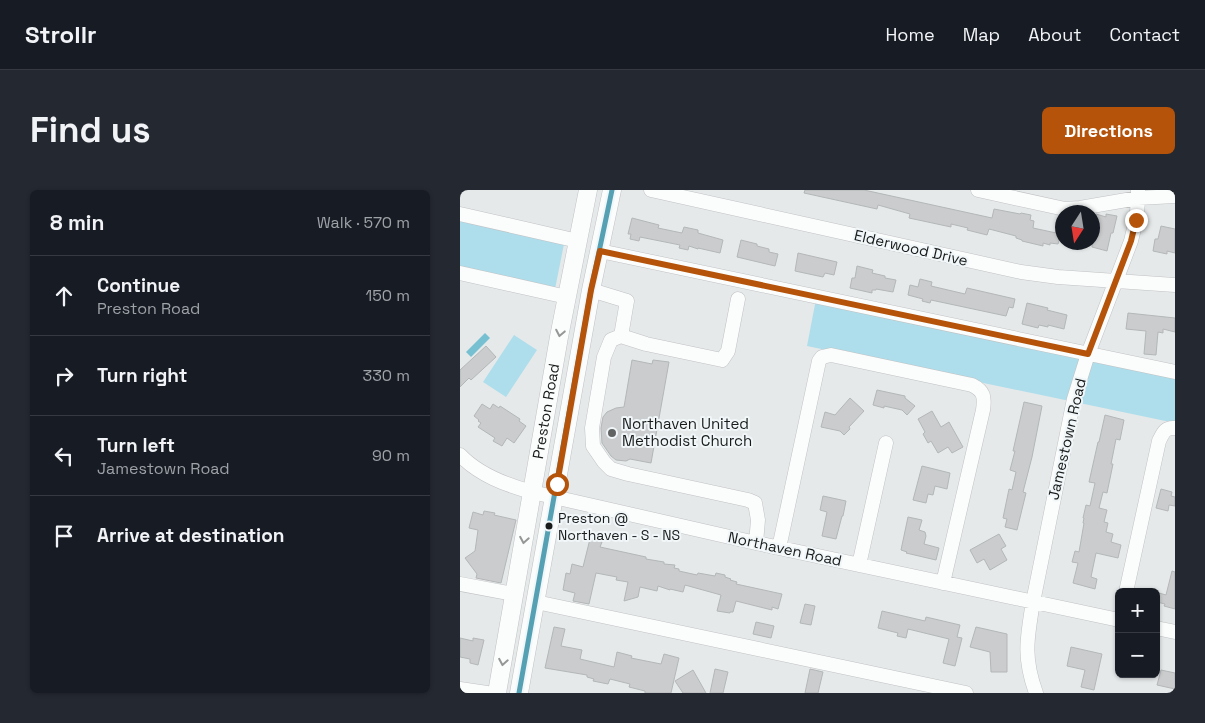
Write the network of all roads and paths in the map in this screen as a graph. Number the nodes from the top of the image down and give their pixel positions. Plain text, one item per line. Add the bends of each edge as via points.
1 (588, 190) edge
2 (612, 190) edge
3 (651, 190) edge
4 (978, 190) edge
5 (1138, 194) edge
6 (1175, 196) edge
7 (460, 214) edge
8 (578, 241) junction
9 (600, 251) junction
10 (460, 273) edge
11 (1116, 281) junction
12 (1175, 285) edge
13 (591, 290) junction
14 (568, 291) junction
15 (738, 299) dead end
16 (621, 336) junction
17 (1088, 354) junction
18 (1175, 372) edge
19 (1175, 428) edge
20 (886, 443) dead end
21 (460, 454) edge
22 (532, 492) junction
23 (555, 497) junction
24 (756, 543) junction
25 (780, 548) junction
26 (859, 565) junction
27 (943, 583) junction
28 (460, 584) edge
29 (1127, 588) edge
30 (514, 594) junction
31 (536, 602) junction
32 (1033, 602) junction
33 (1115, 619) edge
34 (1160, 629) edge
35 (1175, 632) edge
36 (460, 689) edge
37 (487, 693) edge
38 (497, 693) edge
39 (519, 693) edge
40 (966, 693) edge
41 (1036, 693) edge

1 - 8 main road, Preston Road
2 - 9 main road, Preston Road
3 - 11 street, Elderwood Drive via 1022,272
4 - 5 street via 1065,209
5 - 6 street
5 - 11 street, Jamestown Road via 1131,241
7 - 8 street
8 - 14 main road, Preston Road
9 - 13 main road, Preston Road
9 - 17 street
10 - 14 street
11 - 12 street, Elderwood Drive
11 - 17 street, Jamestown Road
13 - 14 main road
13 - 16 street via 627,301
13 - 23 main road, Preston Road
14 -> 22 main road, Preston Road
15 - 16 street via 728,351 722,360
16 - 24 street via 612,340 604,357 592,428 593,446 611,469 755,503 758,520
17 - 18 street
17 - 32 street, Jamestown Road via 1074,398
19 - 29 street via 1164,431 1158,441
20 - 26 street
21 - 22 street, Northaven Road via 481,472
22 - 23 street, Northaven Road
22 -> 30 main road, Preston Road
23 - 24 street, Northaven Road
23 - 31 main road, Preston Road
24 - 25 street, Northaven Road
25 - 26 street, Northaven Road
25 - 27 street via 822,357 831,355 972,385 983,394 983,410
26 - 27 street, Northaven Road
27 - 32 street, Northaven Road
28 - 30 street
30 -> 38 main road, Preston Road
31 - 39 main road, Preston Road
31 - 40 street
32 - 33 street, Northaven Road
32 - 41 street, Jamestown Road via 1027,655
34 - 35 street
36 - 37 street

